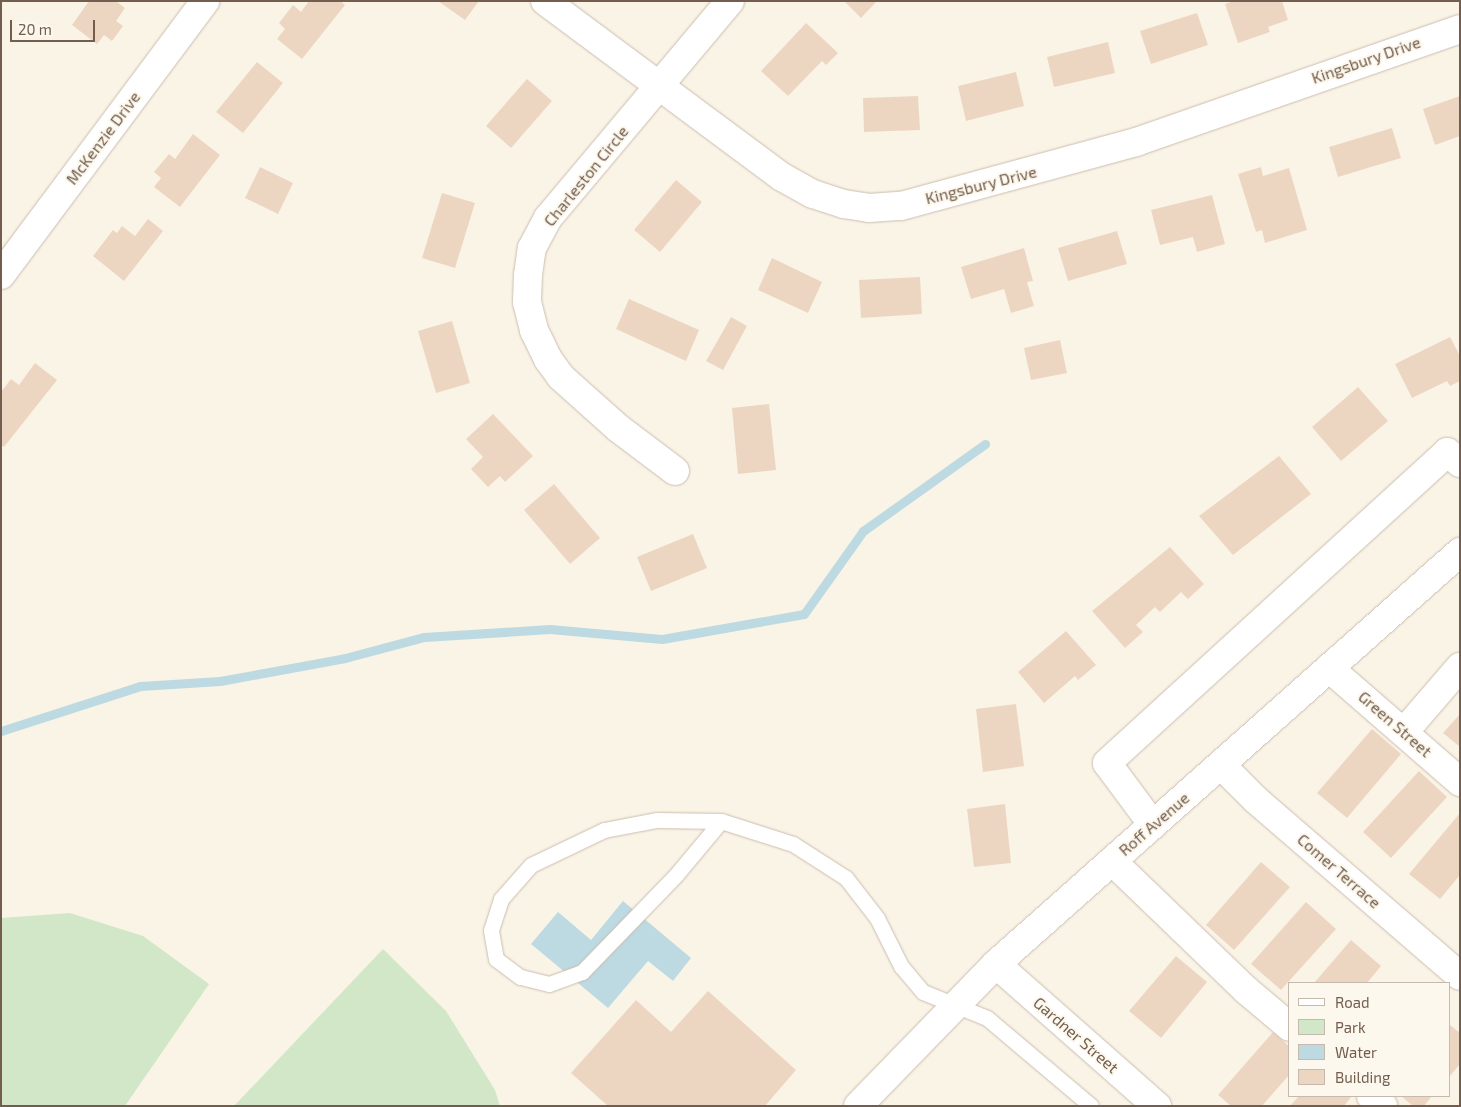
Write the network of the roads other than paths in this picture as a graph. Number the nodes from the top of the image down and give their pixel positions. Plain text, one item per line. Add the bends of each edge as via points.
1 (205, 1) edge
2 (545, 1) edge
3 (730, 1) edge
4 (1460, 29) edge
5 (660, 87) junction
6 (1, 275) edge
7 (1460, 463) edge
8 (675, 471) dead end
9 (1460, 552) edge
10 (1460, 667) edge
11 (1329, 668) junction
12 (1404, 732) junction
13 (1220, 765) junction
14 (1460, 782) edge
15 (721, 821) junction
16 (1153, 825) junction
17 (1112, 860) junction
18 (996, 964) junction
19 (1460, 976) edge
20 (952, 1006) junction
21 (1288, 1025) edge
22 (1372, 1097) edge
23 (858, 1106) edge
24 (1091, 1106) edge
25 (1157, 1106) edge
26 (1383, 1106) edge

1 - 6 street, McKenzie Drive
2 - 5 street, Kingsbury Drive
3 - 5 street, Charleston Circle
4 - 5 street, Kingsbury Drive via 1136,142 901,206 869,208 812,194 782,176
5 - 8 street, Charleston Circle via 548,218 532,248 527,302 534,330 561,377 618,428
7 - 16 street via 1447,452 1107,763
9 - 11 street, Roff Avenue
10 - 12 street
11 - 12 street, Green Street
11 - 13 street, Roff Avenue
12 - 14 street, Green Street
13 - 16 street, Roff Avenue
13 - 19 street, Comer Terrace via 1256,800
15 - 15 lane via 656,820 604,830 530,865 501,899 490,930 496,959 520,977 549,984 582,972 676,875
15 - 20 lane via 793,844 846,878 877,918 901,966 922,992
16 - 17 street, Roff Avenue
17 - 18 street, Roff Avenue
17 - 21 street via 1196,943
18 - 20 street, Roff Avenue
18 - 25 street, Gardner Street
20 - 23 street, Roff Avenue
20 - 24 lane via 987,1018
22 - 26 street

